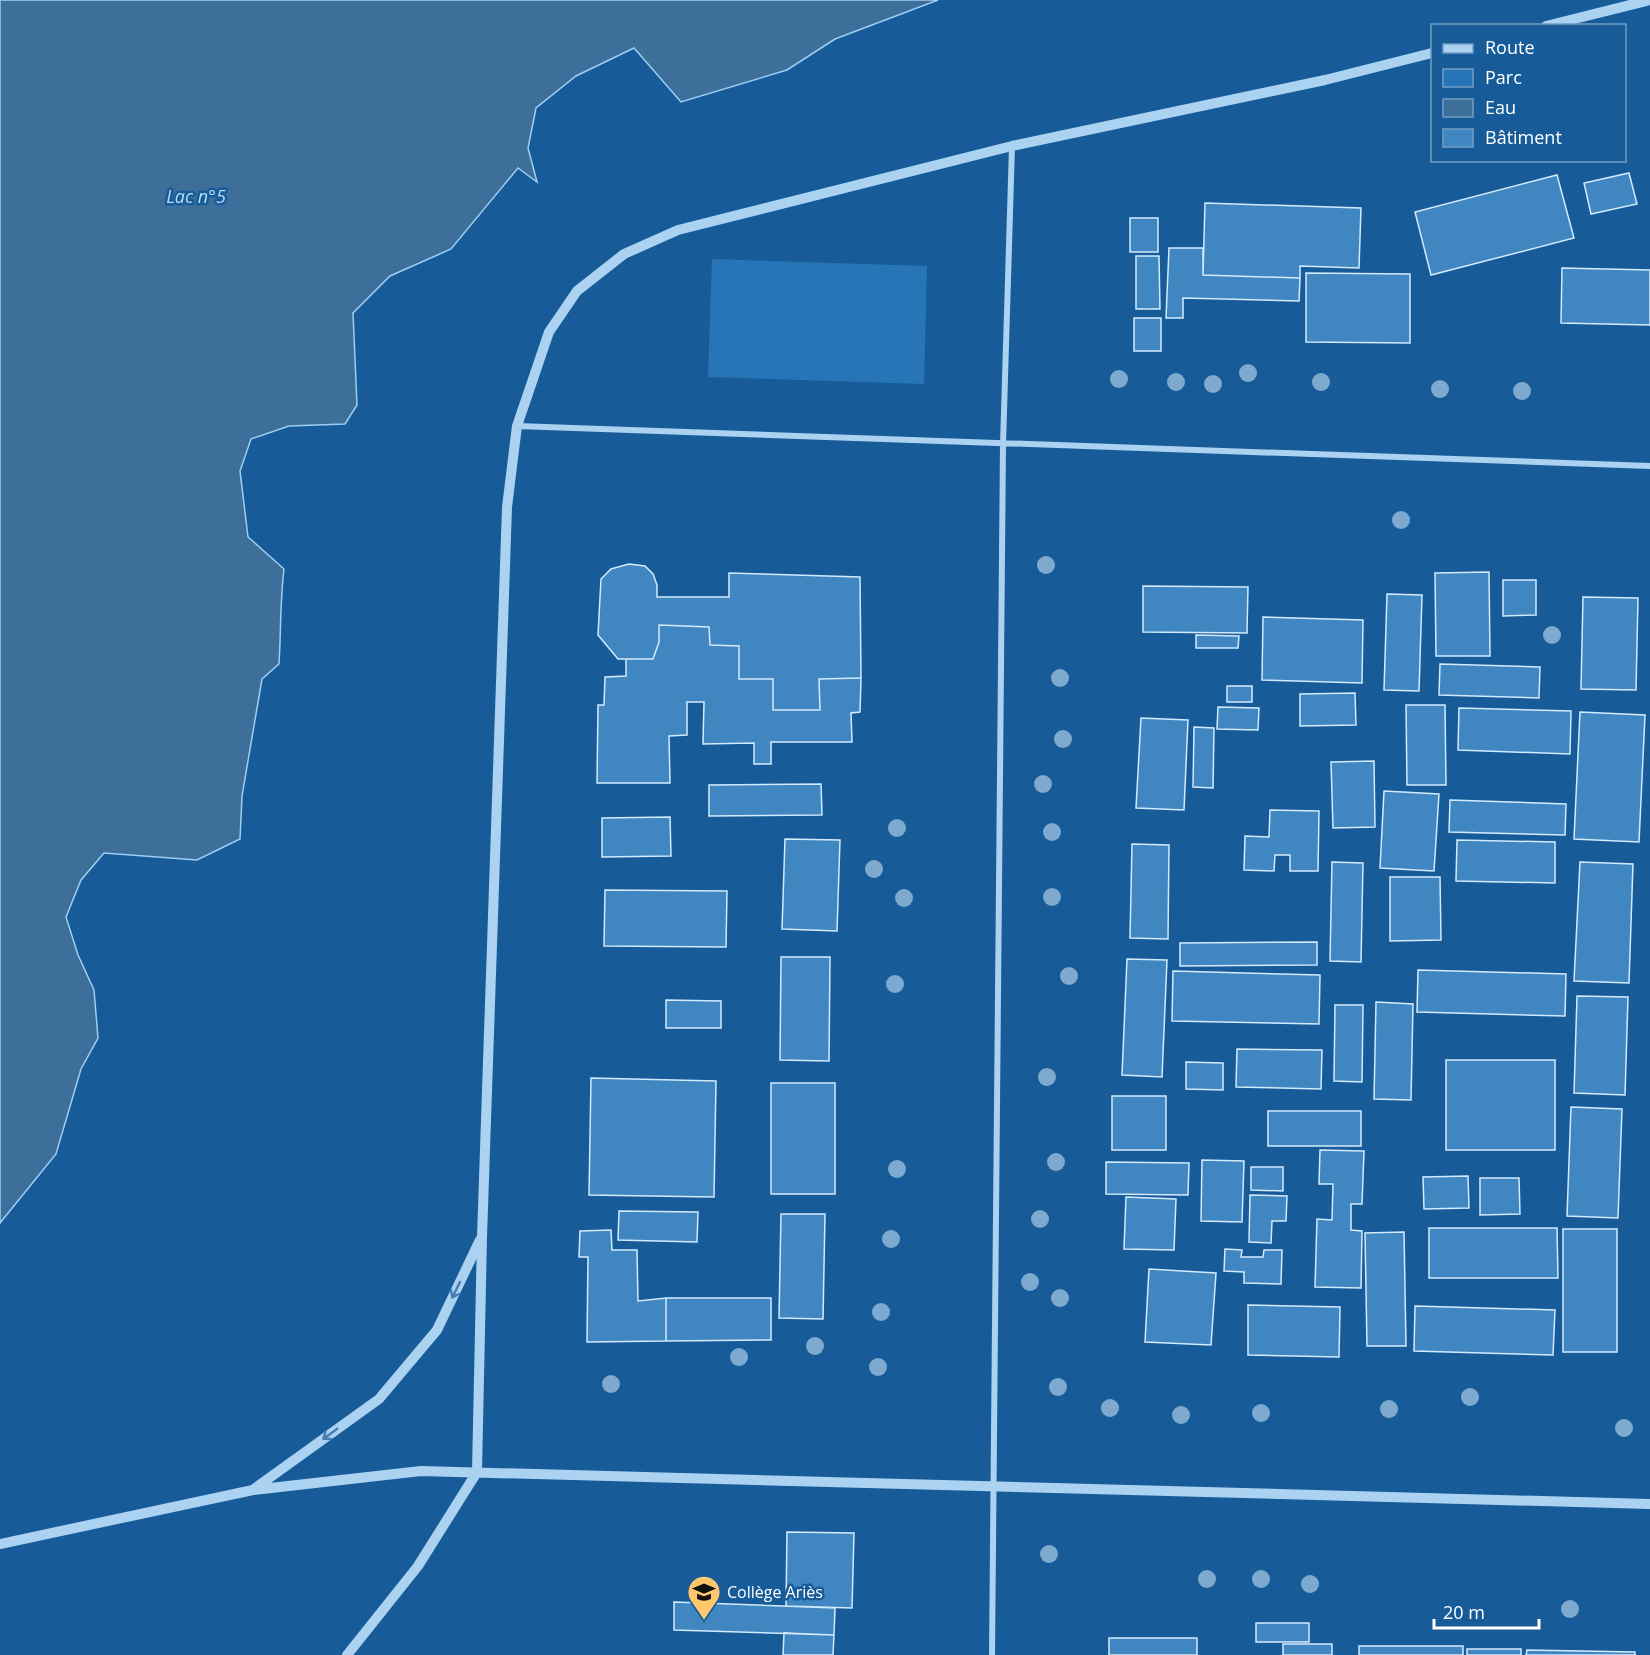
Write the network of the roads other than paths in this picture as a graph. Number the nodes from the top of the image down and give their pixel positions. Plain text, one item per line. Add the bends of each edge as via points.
1 (1650, 0) edge
2 (1554, 24) edge
3 (1431, 53) edge
4 (1012, 146) junction
5 (517, 426) junction
6 (1003, 445) junction
7 (1650, 466) edge
8 (482, 1237) junction
9 (477, 1472) junction
10 (993, 1485) junction
11 (253, 1490) junction
12 (1650, 1504) edge
13 (0, 1544) edge
14 (347, 1655) edge
15 (992, 1655) edge

1 - 2 street
3 - 4 street via 1325,80
4 - 5 street via 678,230 624,254 577,291 549,332
4 - 6 street
5 - 6 street
5 - 8 street via 507,507
6 - 7 street
6 - 10 street
8 - 9 street
8 -> 11 street via 437,1330 379,1399
9 - 10 street
9 - 11 street via 421,1471
9 - 14 street via 418,1566
10 - 12 street
10 - 15 street
11 - 13 street

